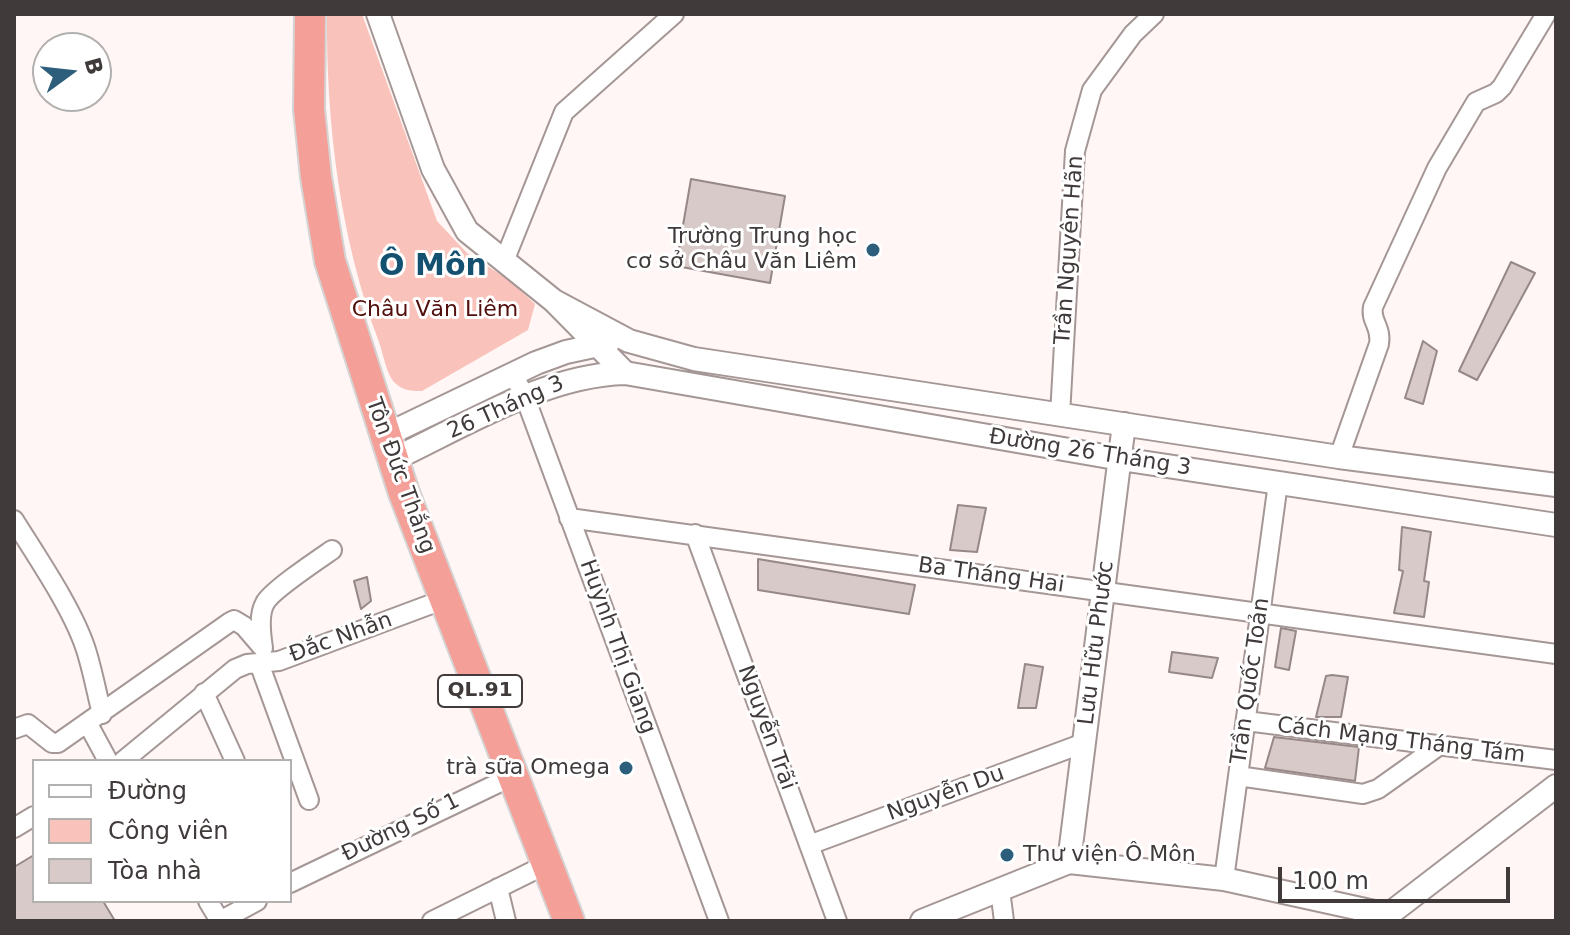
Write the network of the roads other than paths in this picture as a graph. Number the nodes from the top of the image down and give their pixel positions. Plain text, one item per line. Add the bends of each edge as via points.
1 (310, 14) edge
2 (378, 14) edge
3 (674, 14) edge
4 (1154, 14) edge
5 (1546, 14) edge
6 (505, 259) junction
7 (554, 301) junction
8 (629, 341) junction
9 (597, 344) junction
10 (536, 363) junction
11 (625, 373) junction
12 (513, 374) junction
13 (525, 397) junction
14 (1060, 415) junction
15 (1124, 424) junction
16 (388, 448) junction
17 (1339, 457) junction
18 (1121, 459) junction
19 (1278, 483) junction
20 (1556, 485) edge
21 (569, 518) junction
22 (14, 520) edge
23 (1556, 525) edge
24 (695, 534) junction
25 (332, 550) dead end
26 (1104, 592) junction
27 (445, 599) junction
28 (1260, 613) junction
29 (1556, 654) edge
30 (262, 657) junction
31 (204, 693) junction
32 (95, 719) junction
33 (1246, 721) junction
34 (14, 729) edge
35 (1084, 743) junction
36 (1440, 745) junction
37 (119, 759) edge
38 (122, 759) edge
39 (234, 759) edge
40 (1556, 760) edge
41 (513, 776) junction
42 (1238, 776) junction
43 (1556, 786) edge
44 (309, 800) dead end
45 (32, 817) edge
46 (14, 828) edge
47 (809, 845) junction
48 (1069, 862) junction
49 (547, 864) junction
50 (1224, 879) junction
51 (292, 882) edge
52 (498, 888) junction
53 (1000, 890) junction
54 (209, 903) edge
55 (253, 903) edge
56 (220, 921) edge
57 (432, 921) edge
58 (506, 921) edge
59 (569, 921) edge
60 (719, 921) edge
61 (837, 921) edge
62 (922, 921) edge
63 (1004, 921) edge

1 - 16 highway, Tôn Đức Thắng / QL.91 via 309,109 330,261
2 - 6 street via 437,179 467,231
3 - 6 street via 564,112
4 - 14 street, Trần Nguyên Hãn via 1092,90 1075,151
5 - 17 street via 1502,87 1476,102 1432,179 1373,307 1379,344
6 - 7 street
7 - 8 street
7 - 9 street
7 - 10 street, 26 Tháng 3 via 559,333 555,346
8 - 9 street, 26 Tháng 3
8 - 14 street, Đường 26 Tháng 3 via 694,359
9 - 10 street, 26 Tháng 3
9 - 11 street
10 - 12 street, 26 Tháng 3
11 - 13 street, 26 Tháng 3 via 574,378
11 - 18 street, Đường 26 Tháng 3
12 - 13 street, Huỳnh Thị Giang
12 - 16 street, 26 Tháng 3
13 - 16 street, 26 Tháng 3
13 - 21 street, Huỳnh Thị Giang
14 - 15 street, Đường 26 Tháng 3
15 - 17 street, Đường 26 Tháng 3
15 - 18 street, Lưu Hữu Phước
16 - 27 highway, Tôn Đức Thắng / QL.91
17 - 20 street, Đường 26 Tháng 3
18 - 19 street, Đường 26 Tháng 3
18 - 26 street, Lưu Hữu Phước
19 - 23 street, Đường 26 Tháng 3
19 - 28 street, Trần Quốc Toản
21 - 24 street, Ba Tháng Hai
21 - 60 street, Huỳnh Thị Giang
22 - 32 street via 87,651
24 - 26 street, Ba Tháng Hai
24 - 47 street, Nguyễn Trãi
25 - 30 street via 265,602
26 - 28 street, Ba Tháng Hai
26 - 35 street, Lưu Hữu Phước
27 - 30 street, Đắc Nhẫn via 279,661
27 - 41 highway, Tôn Đức Thắng / QL.91
28 - 29 street, Ba Tháng Hai
28 - 33 street, Trần Quốc Toản
30 - 31 street, Đắc Nhẫn via 235,669
30 - 32 street via 244,626 234,620
30 - 44 street
31 - 38 street, Đắc Nhẫn
31 - 39 street
32 - 34 street via 58,743 28,724
32 - 37 street
33 - 36 street, Cách Mạng Tháng Tám
33 - 42 street, Trần Quốc Toản
35 - 47 street, Nguyễn Du
35 - 48 street, Lưu Hữu Phước
36 - 40 street, Cách Mạng Tháng Tám
36 - 42 street via 1363,794
41 - 49 highway, Tôn Đức Thắng / QL.91
41 - 51 street, Đường Số 1
42 - 50 street, Trần Quốc Toản
43 - 50 street via 1388,915
45 - 46 street
47 - 61 street, Nguyễn Trãi
48 - 50 street
48 - 53 street
49 - 52 street
49 - 59 highway, Tôn Đức Thắng / QL.91
52 - 57 street
52 - 58 street
53 - 62 street
53 - 63 street
54 - 56 street
55 - 56 street

